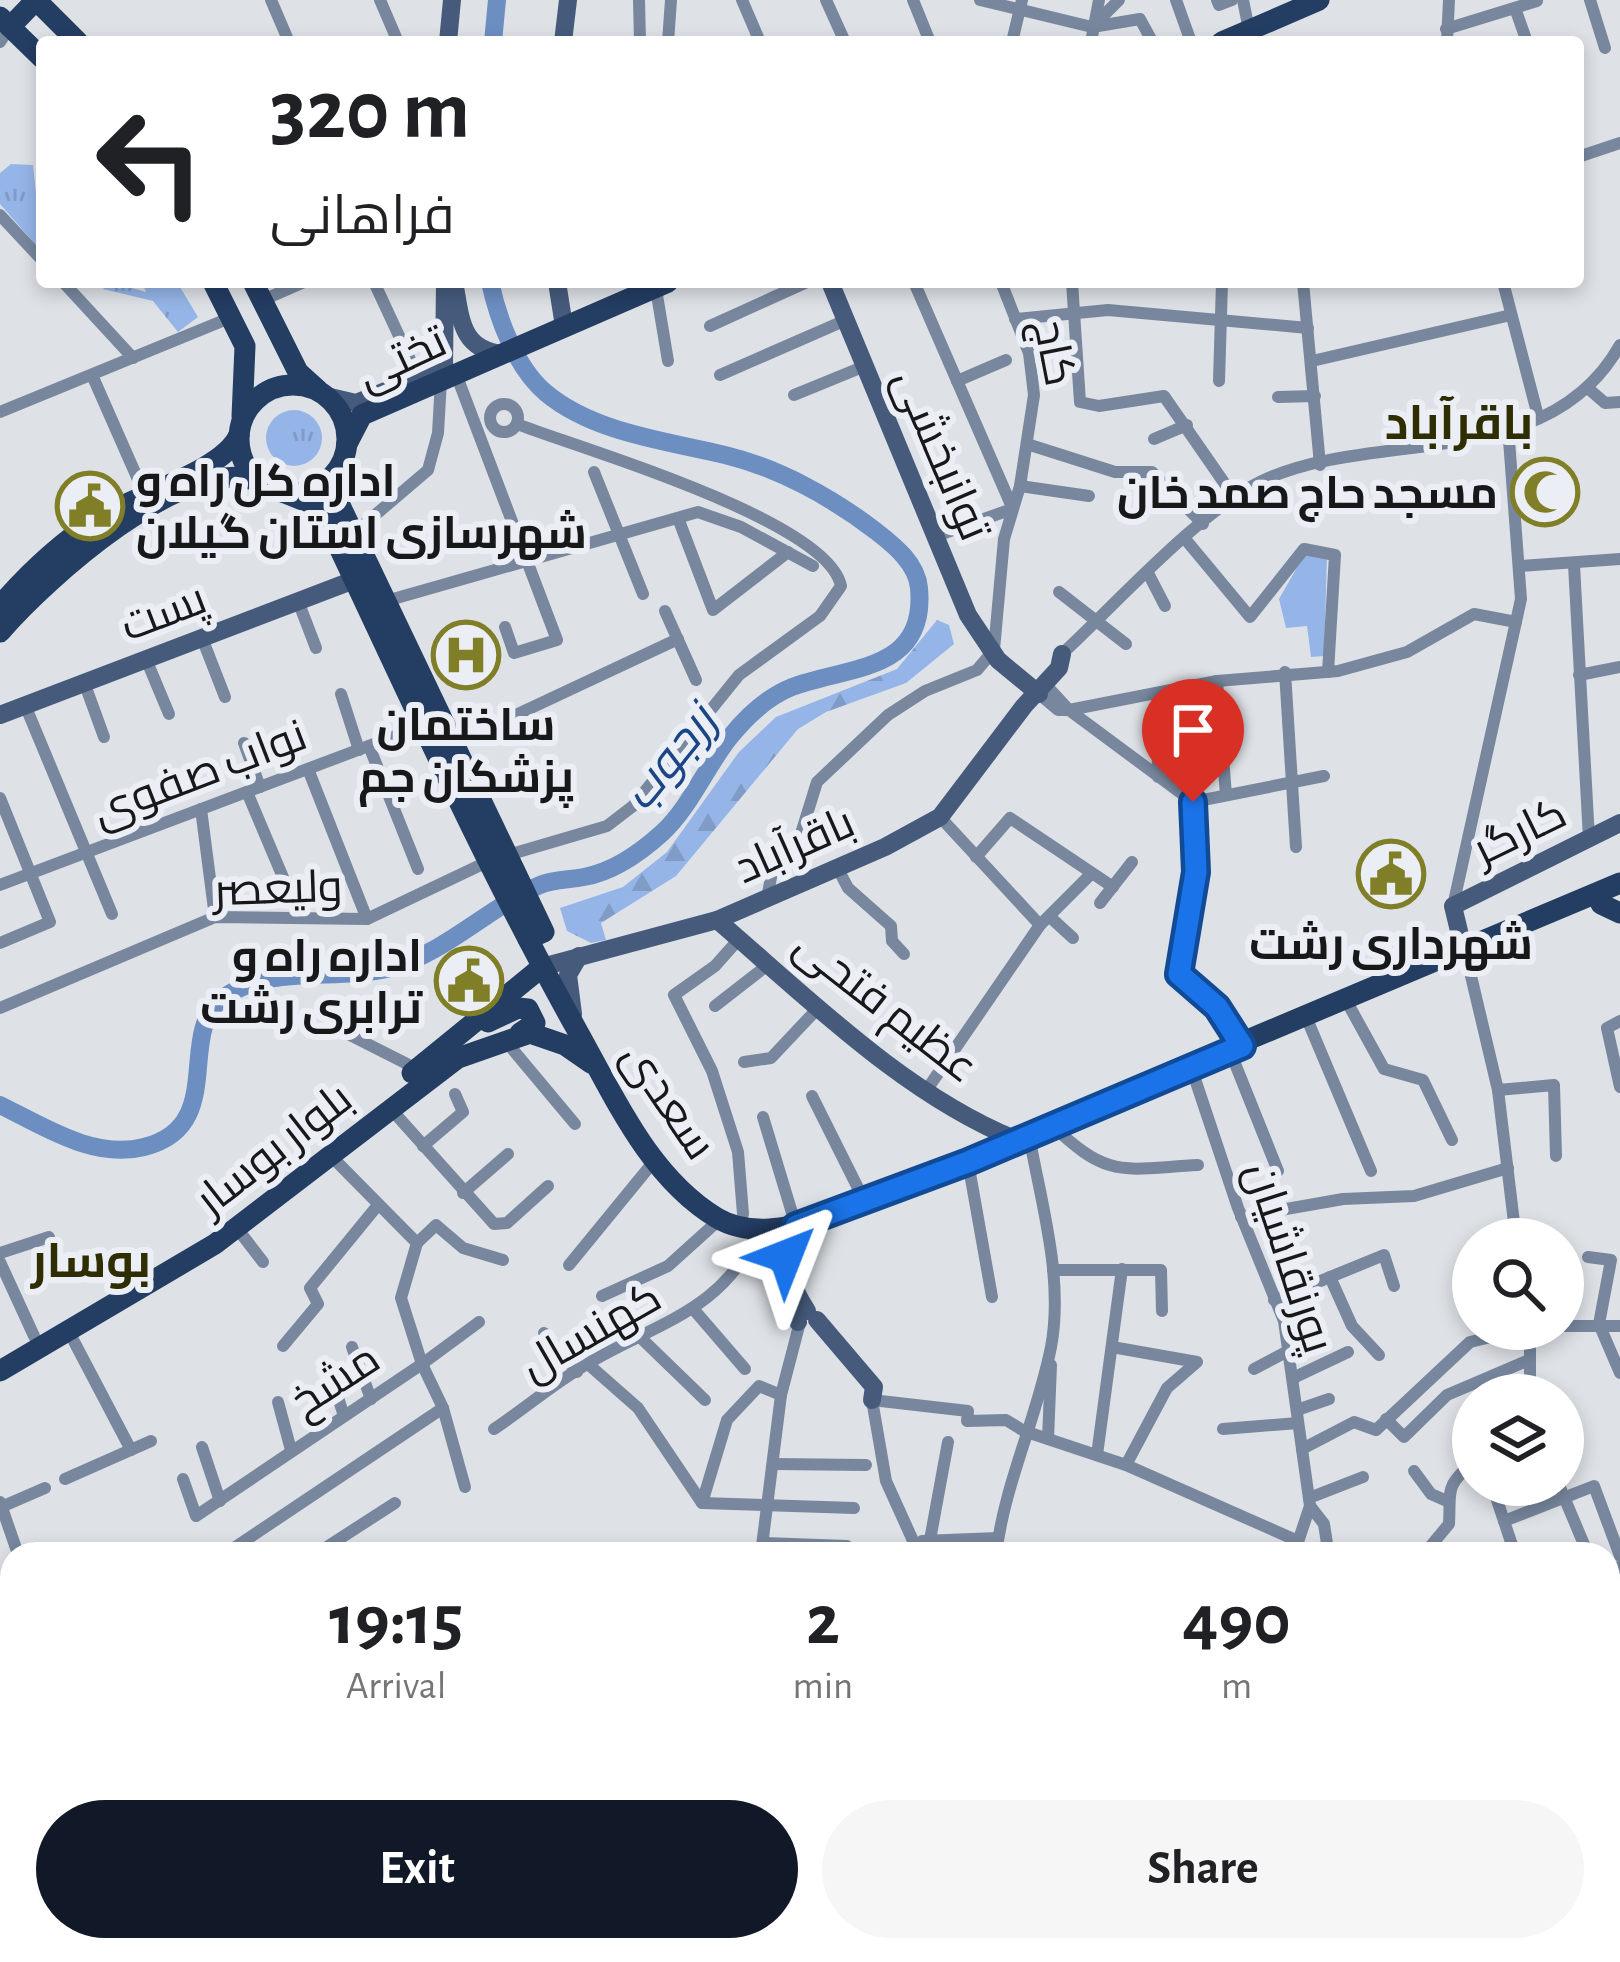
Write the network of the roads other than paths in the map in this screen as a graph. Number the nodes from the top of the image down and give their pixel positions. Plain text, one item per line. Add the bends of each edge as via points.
1 (36, 0) edge
2 (271, 0) edge
3 (380, 0) edge
4 (452, 0) edge
5 (568, 0) edge
6 (639, 0) edge
7 (671, 0) edge
8 (742, 0) edge
9 (826, 0) edge
10 (913, 0) edge
11 (980, 0) edge
12 (1099, 0) edge
13 (1119, 0) edge
14 (1176, 0) edge
15 (1217, 0) edge
16 (1232, 0) edge
17 (1243, 0) edge
18 (1318, 0) edge
19 (1449, 0) edge
20 (1590, 0) edge
21 (1537, 1) edge
22 (1022, 7) edge
23 (1515, 8) junction
24 (1092, 27) junction
25 (4, 28) edge
26 (1250, 30) junction
27 (1541, 33) dead end
28 (1446, 35) edge
29 (72, 36) edge
30 (286, 36) edge
31 (395, 36) edge
32 (449, 36) edge
33 (564, 36) edge
34 (640, 36) edge
35 (668, 36) edge
36 (757, 36) edge
37 (842, 36) edge
38 (928, 36) edge
39 (1014, 36) edge
40 (1091, 36) edge
41 (1150, 36) edge
42 (1189, 36) edge
43 (1236, 36) edge
44 (1525, 36) edge
45 (1535, 36) edge
46 (1604, 48) dead end
47 (36, 53) edge
48 (1620, 143) edge
49 (1584, 155) edge
50 (0, 214) edge
51 (36, 253) edge
52 (69, 288) edge
53 (216, 288) edge
54 (378, 288) edge
55 (445, 288) edge
56 (456, 288) edge
57 (558, 288) edge
58 (650, 288) edge
59 (659, 288) edge
60 (794, 288) edge
61 (833, 288) edge
62 (917, 288) edge
63 (1007, 288) edge
64 (1072, 288) edge
65 (1222, 288) edge
66 (1304, 288) edge
67 (1504, 288) edge
68 (258, 291) edge
69 (1072, 311) junction
70 (1511, 316) junction
71 (232, 317) junction
72 (1016, 319) junction
73 (846, 320) junction
74 (1221, 320) junction
75 (564, 326) junction
76 (710, 326) dead end
77 (1308, 328) junction
78 (1620, 345) edge
79 (491, 352) junction
80 (134, 358) junction
81 (1006, 360) dead end
82 (1312, 361) junction
83 (668, 362) dead end
84 (865, 366) junction
85 (92, 375) junction
86 (440, 375) junction
87 (720, 375) dead end
88 (1219, 381) dead end
89 (957, 382) junction
90 (1590, 390) junction
91 (324, 395) junction
92 (794, 395) dead end
93 (1315, 396) junction
94 (1277, 397) dead end
95 (1620, 401) edge
96 (0, 412) edge
97 (1538, 416) junction
98 (475, 420) junction
99 (490, 422) junction
100 (517, 424) junction
101 (1187, 425) junction
102 (1508, 428) junction
103 (240, 429) junction
104 (1154, 440) dead end
105 (1027, 444) junction
106 (344, 454) junction
107 (1321, 465) junction
108 (594, 472) dead end
109 (260, 482) junction
110 (1020, 486) junction
111 (144, 493) junction
112 (285, 493) junction
113 (1089, 496) dead end
114 (1234, 497) junction
115 (1012, 508) junction
116 (678, 518) junction
117 (1203, 524) junction
118 (354, 533) junction
119 (616, 536) junction
120 (936, 536) junction
121 (1186, 540) junction
122 (788, 552) junction
123 (1620, 560) edge
124 (527, 561) junction
125 (1574, 565) junction
126 (813, 566) dead end
127 (1522, 566) junction
128 (1149, 575) junction
129 (354, 580) junction
130 (1059, 592) dead end
131 (643, 593) dead end
132 (298, 601) junction
133 (386, 602) junction
134 (0, 606) edge
135 (1165, 606) dead end
136 (665, 611) dead end
137 (1099, 620) junction
138 (1516, 622) junction
139 (505, 627) dead end
140 (0, 632) edge
141 (202, 638) junction
142 (678, 639) junction
143 (1126, 644) dead end
144 (316, 648) dead end
145 (994, 650) junction
146 (1062, 654) joint
147 (146, 659) junction
148 (1620, 667) edge
149 (1286, 672) junction
150 (1328, 672) junction
151 (1579, 675) junction
152 (696, 680) dead end
153 (1216, 681) junction
154 (84, 682) junction
155 (1035, 689) junction
156 (341, 694) dead end
157 (225, 697) dead end
158 (26, 705) junction
159 (1069, 710) junction
160 (169, 714) dead end
161 (0, 715) edge
162 (1157, 719) dead end
163 (424, 725) junction
164 (104, 736) dead end
165 (244, 743) dead end
166 (454, 743) junction
167 (364, 748) junction
168 (308, 769) junction
169 (1158, 776) junction
170 (1324, 776) dead end
171 (1292, 782) junction
172 (254, 790) junction
173 (1226, 795) junction
174 (0, 798) edge
175 (1193, 802) junction
176 (201, 809) junction
177 (940, 817) junction
178 (1620, 823) edge
179 (1589, 838) junction
180 (1296, 847) dead end
181 (88, 852) junction
182 (976, 856) junction
183 (1132, 862) dead end
184 (501, 863) junction
185 (837, 867) junction
186 (418, 869) dead end
187 (31, 874) junction
188 (1091, 874) junction
189 (0, 885) edge
190 (1113, 886) junction
191 (1617, 895) edge
192 (766, 898) junction
193 (293, 901) dead end
194 (1100, 903) dead end
195 (1453, 906) junction
196 (112, 914) dead end
197 (215, 917) junction
198 (368, 919) junction
199 (717, 920) junction
200 (1045, 921) junction
201 (536, 936) junction
202 (1073, 938) dead end
203 (739, 939) junction
204 (0, 943) edge
205 (904, 955) dead end
206 (1465, 955) junction
207 (579, 956) junction
208 (769, 964) junction
209 (542, 967) junction
210 (1347, 1002) junction
211 (715, 1006) dead end
212 (820, 1006) junction
213 (0, 1008) edge
214 (1307, 1018) junction
215 (1620, 1021) edge
216 (338, 1029) dead end
217 (577, 1029) junction
218 (512, 1036) junction
219 (448, 1044) junction
220 (1236, 1048) junction
221 (744, 1062) dead end
222 (598, 1067) junction
223 (1191, 1067) junction
224 (417, 1069) junction
225 (1620, 1087) edge
226 (928, 1088) junction
227 (1498, 1090) junction
228 (455, 1094) dead end
229 (812, 1096) dead end
230 (389, 1107) junction
231 (763, 1117) dead end
232 (969, 1118) junction
233 (575, 1124) dead end
234 (1052, 1125) junction
235 (1023, 1138) junction
236 (1452, 1140) dead end
237 (422, 1146) junction
238 (329, 1154) junction
239 (508, 1154) dead end
240 (1556, 1156) dead end
241 (655, 1160) junction
242 (968, 1162) junction
243 (1198, 1165) dead end
244 (1508, 1168) junction
245 (1278, 1171) dead end
246 (1371, 1172) dead end
247 (548, 1186) dead end
248 (463, 1193) junction
249 (865, 1202) junction
250 (378, 1205) junction
251 (1241, 1217) junction
252 (1514, 1218) edge
253 (719, 1220) junction
254 (751, 1221) junction
255 (796, 1226) junction
256 (236, 1227) junction
257 (49, 1237) dead end
258 (417, 1243) junction
259 (1588, 1257) dead end
260 (0, 1258) edge
261 (503, 1260) dead end
262 (263, 1262) dead end
263 (569, 1265) dead end
264 (1122, 1269) junction
265 (1053, 1270) junction
266 (782, 1271) junction
267 (1330, 1277) junction
268 (1394, 1286) dead end
269 (602, 1296) dead end
270 (992, 1297) dead end
271 (1274, 1300) junction
272 (694, 1311) junction
273 (1162, 1311) dead end
274 (479, 1322) dead end
275 (807, 1323) junction
276 (1599, 1324) junction
277 (1584, 1325) edge
278 (1620, 1326) edge
279 (69, 1332) junction
280 (544, 1333) dead end
281 (34, 1336) junction
282 (641, 1338) junction
283 (283, 1346) dead end
284 (1051, 1346) junction
285 (352, 1347) dead end
286 (1112, 1347) junction
287 (1290, 1350) junction
288 (1461, 1350) edge
289 (1528, 1350) edge
290 (1348, 1352) dead end
291 (1379, 1355) dead end
292 (0, 1356) edge
293 (1529, 1360) junction
294 (422, 1364) junction
295 (582, 1368) junction
296 (745, 1369) dead end
297 (1254, 1369) dead end
298 (0, 1371) edge
299 (1620, 1373) edge
300 (1530, 1374) edge
301 (1293, 1378) junction
302 (332, 1379) dead end
303 (781, 1395) junction
304 (371, 1399) junction
305 (1329, 1399) dead end
306 (705, 1400) dead end
307 (872, 1400) junction
308 (278, 1402) dead end
309 (443, 1408) junction
310 (344, 1416) junction
311 (1298, 1417) junction
312 (1386, 1419) junction
313 (494, 1429) dead end
314 (1223, 1429) dead end
315 (1024, 1431) junction
316 (1048, 1439) junction
317 (151, 1442) dead end
318 (948, 1442) dead end
319 (202, 1448) dead end
320 (1302, 1449) junction
321 (131, 1450) junction
322 (291, 1450) junction
323 (1097, 1455) junction
324 (773, 1464) junction
325 (1126, 1465) junction
326 (866, 1466) dead end
327 (1414, 1471) dead end
328 (1363, 1477) dead end
329 (65, 1479) dead end
330 (182, 1479) dead end
331 (1452, 1483) edge
332 (465, 1487) dead end
333 (45, 1488) dead end
334 (1584, 1489) edge
335 (220, 1501) junction
336 (1447, 1501) junction
337 (1310, 1502) junction
338 (395, 1503) dead end
339 (702, 1503) junction
340 (1499, 1506) edge
341 (1532, 1506) edge
342 (1567, 1506) edge
343 (0, 1507) edge
344 (769, 1507) junction
345 (854, 1508) dead end
346 (1504, 1521) junction
347 (998, 1538) junction
348 (247, 1540) joint
349 (13, 1542) edge
350 (244, 1542) edge
351 (335, 1542) edge
352 (763, 1542) edge
353 (920, 1542) edge
354 (923, 1542) edge
355 (955, 1542) edge
356 (998, 1542) edge
357 (1284, 1542) edge
358 (1298, 1542) edge
359 (1327, 1542) edge
360 (1434, 1542) edge
361 (1511, 1542) edge
362 (1583, 1542) edge
363 (1615, 1542) edge

1 - 25 main road
1 - 29 main road
2 - 30 street
3 - 31 street
4 - 32 main road
5 - 33 main road
6 - 34 street
7 - 35 street
8 - 36 street
9 - 37 street
10 - 38 street
11 - 22 street
12 - 24 street
13 - 24 street
14 - 42 street
15 - 16 street
17 - 26 street
18 - 26 main road
19 - 28 street
20 - 46 street
21 - 23 street
22 - 24 street
22 - 39 street
23 - 28 street
23 - 44 street
24 - 40 street
24 - 41 street via 1140,19
25 - 47 main road
26 - 43 main road
27 - 45 street
48 - 49 street
50 - 51 street
52 - 80 street
53 - 71 main road
54 - 86 street
55 - 86 main road
56 - 79 main road via 466,337
57 - 75 main road
58 - 75 main road, تختی
59 - 83 street
60 - 76 street
61 - 73 main road, توانبخشی
62 - 89 street
63 - 72 street, کاج
64 - 69 street
65 - 74 street
66 - 77 street
67 - 70 street
68 - 91 main road via 298,372
69 - 72 street
69 - 74 street
69 - 101 street via 1080,402 1165,396
70 - 82 street
70 - 97 street
71 - 80 street
71 - 103 main road via 246,355
72 - 105 street, کاج via 1034,395
73 - 84 main road, توانبخشی
73 - 87 street
74 - 77 street
74 - 88 street
75 - 79 main road, تختی
77 - 82 street
78 - 90 street, باقرآباد
79 - 86 main road, تختی
80 - 85 street
81 - 89 street
82 - 93 street
84 - 92 street
84 - 120 main road, توانبخشی
85 - 96 street
85 - 111 street
86 - 91 main road, تختی via 356,404
86 - 98 street
86 - 106 main road, تختی via 362,415
86 - 118 street via 428,470
89 - 115 street
90 - 95 street via 1605,403
90 - 97 street, باقرآباد
91 - 103 main road via 297,385 274,388 255,401
91 - 106 main road via 341,414
93 - 94 street
93 - 107 street
97 - 102 street, باقرآباد
98 - 99 street
98 - 124 street
99 - 100 street via 503,432
99 - 100 street via 492,410 508,404
100 - 184 street, ولیعصر via 761,515 832,563 841,586 820,616 740,675 633,806 607,826
101 - 104 street
101 - 114 street
102 - 107 street, باقرآباد via 1450,446
102 - 127 street
103 - 109 main road via 244,462
103 - 111 main road via 221,459
105 - 110 street, کاج
105 - 117 street via 1115,472 1152,472
106 - 112 main road via 320,487
106 - 118 main road, سعدی via 334,488
107 - 114 street, باقرآباد via 1286,471
108 - 119 street
109 - 112 main road
109 - 140 main road via 228,475 140,513 51,576
110 - 113 street
110 - 115 street, کاج
111 - 134 main road via 68,540
112 - 129 main road, سعدی via 320,507
114 - 117 street, باقرآباد
115 - 120 street
115 - 145 street, کاج
116 - 119 street
116 - 122 street via 698,512
116 - 122 street via 713,610
117 - 121 street, باقرآباد
118 - 133 main road, سعدی
119 - 124 street
119 - 131 street
120 - 145 main road, توانبخشی via 968,615
121 - 128 street, باقرآباد
121 - 150 street via 1250,617 1304,549 1335,555
122 - 126 street
123 - 125 street
124 - 133 street
124 - 139 street via 557,640 514,653
125 - 127 street
125 - 151 street
127 - 138 street
128 - 135 street
128 - 137 street, باقرآباد
129 - 132 main road, پست
129 - 163 main road, سعدی
130 - 137 street
132 - 141 main road, پست
132 - 144 street
133 - 166 main road, سعدی
136 - 142 street
137 - 143 street
137 - 146 street, باقرآباد
138 - 150 street via 1474,614 1407,652
138 - 195 street
141 - 147 main road, پست
141 - 157 street
142 - 152 street
142 - 166 street
145 - 155 main road, توانبخشی
145 - 192 street via 977,670 888,715 817,782 799,840 773,867
146 - 155 main road, باقرآباد
147 - 154 main road, پست
147 - 160 street
148 - 151 street
149 - 150 street
149 - 153 street
149 - 171 street
151 - 179 street
153 - 159 street
153 - 173 street
154 - 158 main road, پست
154 - 164 street
155 - 159 street
155 - 177 main road, باقرآباد
156 - 167 street
158 - 161 main road, پست
158 - 181 street
159 - 169 street
162 - 169 street
163 - 167 street, نواب صفوی
163 - 184 main road, سعدی
165 - 172 street
166 - 184 main road, سعدی
167 - 168 street, نواب صفوی
167 - 186 street
168 - 172 street, نواب صفوی
168 - 198 street
169 - 175 street
170 - 171 street
171 - 173 street
171 - 180 street
172 - 176 street, نواب صفوی
172 - 193 street
173 - 175 street
174 - 187 street
175 - 220 street via 1196,872 1179,974 1217,1007
176 - 181 street, نواب صفوی
176 - 197 street
177 - 182 street
177 - 185 main road, باقرآباد
178 - 179 main road, کارگر
179 - 195 main road, کارگر
181 - 187 street, نواب صفوی
181 - 196 street
182 - 188 street via 1010,818
182 - 200 street
183 - 190 street
184 - 198 street, ولیعصر
184 - 201 main road, سعدی
185 - 192 main road, باقرآباد
185 - 205 street via 848,888 891,926
187 - 189 street, نواب صفوی
187 - 204 street via 50,922
188 - 190 street
188 - 200 street
190 - 194 street
191 - 206 main road, سعدی
192 - 199 main road, باقرآباد
195 - 206 main road
197 - 198 street, ولیعصر
197 - 213 street, ولیعصر
199 - 203 main road, عظیم فتحی
199 - 207 main road, باقرآباد
200 - 202 street
200 - 226 street
201 - 207 main road, سعدی
201 - 209 main road, سعدی
203 - 208 main road, عظیم فتحی
203 - 254 street via 674,995 712,1071
206 - 210 main road, سعدی
206 - 227 street
207 - 209 main road, باقرآباد
207 - 217 main road via 568,975
208 - 211 street
208 - 212 main road, عظیم فتحی
209 - 217 main road, سعدی
209 - 219 main road, بلوار بوسار
210 - 214 main road, سعدی
210 - 236 street via 1384,1069 1423,1080
212 - 221 street via 771,1058
212 - 226 main road, عظیم فتحی
214 - 220 main road, سعدی
214 - 246 street
215 - 225 street via 1607,1028
216 - 224 street
217 - 222 main road, سعدی
218 - 219 main road via 535,1023 528,1009
218 - 222 main road via 566,1045
218 - 230 main road, بلوار بوسار via 458,1058
218 - 233 street
219 - 224 main road, بلوار بوسار
220 - 223 main road, سعدی
220 - 245 street
222 - 241 main road, سعدی
223 - 234 main road, سعدی
223 - 251 street, پورنقاشیان
224 - 281 main road, بلوار بوسار via 208,1233
226 - 232 main road, عظیم فتحی
227 - 240 street via 1554,1085
227 - 244 street
228 - 237 street via 463,1112
229 - 249 street
230 - 237 street
230 - 238 main road, بلوار بوسار
231 - 255 street
232 - 235 main road, عظیم فتحی
232 - 249 main road via 975,1137 965,1150 877,1187
234 - 235 main road, سعدی
234 - 243 street via 1088,1159 1124,1169
235 - 242 main road, سعدی
235 - 265 street
237 - 248 street
238 - 250 street
238 - 256 main road, بلوار بوسار
239 - 248 street
241 - 253 main road, سعدی
241 - 263 street
242 - 249 main road, سعدی
242 - 270 street
244 - 251 street via 1414,1196
244 - 252 street
247 - 248 street via 499,1224
249 - 255 main road, سعدی
250 - 258 street
250 - 283 street via 310,1288 318,1304
251 - 271 street, پورنقاشیان
253 - 254 main road, سعدی
253 - 269 street via 668,1266
254 - 255 main road, سعدی
254 - 266 main road
254 - 272 street, کهنسال via 751,1246
255 - 266 main road
256 - 262 street
256 - 279 main road, بلوار بوسار
257 - 260 street
258 - 261 street via 436,1226 464,1248
258 - 294 street, مشخ via 401,1298
259 - 276 street via 1611,1260
260 - 281 street
264 - 265 street
264 - 273 street via 1161,1270
264 - 286 street
265 - 284 street
266 - 275 main road
267 - 268 street via 1384,1256
267 - 271 street
267 - 291 street via 1352,1326
271 - 287 street, پورنقاشیان
272 - 282 street, کهنسال
272 - 296 street
274 - 294 street
275 - 303 street
275 - 307 main road
276 - 277 street
276 - 278 street
276 - 299 street
279 - 298 main road, بلوار بوسار
279 - 321 street
280 - 295 street
281 - 292 main road, بلوار بوسار
282 - 295 street, کهنسال
282 - 306 street
284 - 315 street
284 - 316 street
285 - 304 street
286 - 323 street
286 - 325 street via 1194,1358 1195,1366 1167,1388
287 - 297 street
287 - 301 street, پورنقاشیان
288 - 312 street
289 - 293 street
290 - 301 street
293 - 300 street
293 - 312 street via 1447,1395 1404,1437
294 - 304 street, مشخ
294 - 309 street
295 - 313 street, کهنسال
295 - 339 street via 638,1408
301 - 311 street, پورنقاشیان
302 - 310 street
303 - 324 street
303 - 339 street via 759,1386 727,1420
304 - 310 street, مشخ
305 - 311 street
307 - 315 street via 968,1411 968,1420 1006,1420
307 - 353 street via 886,1481
308 - 322 street
309 - 332 street
309 - 348 street
310 - 322 street, مشخ
311 - 314 street
311 - 320 street, پورنقاشیان
312 - 320 street via 1372,1432 1354,1422
315 - 316 street
315 - 347 street
316 - 323 street
317 - 321 street
318 - 354 street
319 - 335 street
320 - 337 street, پورنقاشیان
321 - 329 street
322 - 335 street, مشخ
323 - 325 street
324 - 326 street
324 - 344 street
325 - 357 street
327 - 336 street
328 - 337 street
330 - 335 street, مشخ via 196,1516
331 - 336 street
333 - 343 street
334 - 363 street via 1596,1488
336 - 360 street via 1449,1524
337 - 358 street, پورنقاشیان
337 - 359 street
338 - 351 street
339 - 344 street
340 - 346 street
341 - 346 street
342 - 362 street
343 - 349 street
344 - 345 street
344 - 352 street
346 - 361 street
347 - 355 street
347 - 356 street
348 - 350 street

